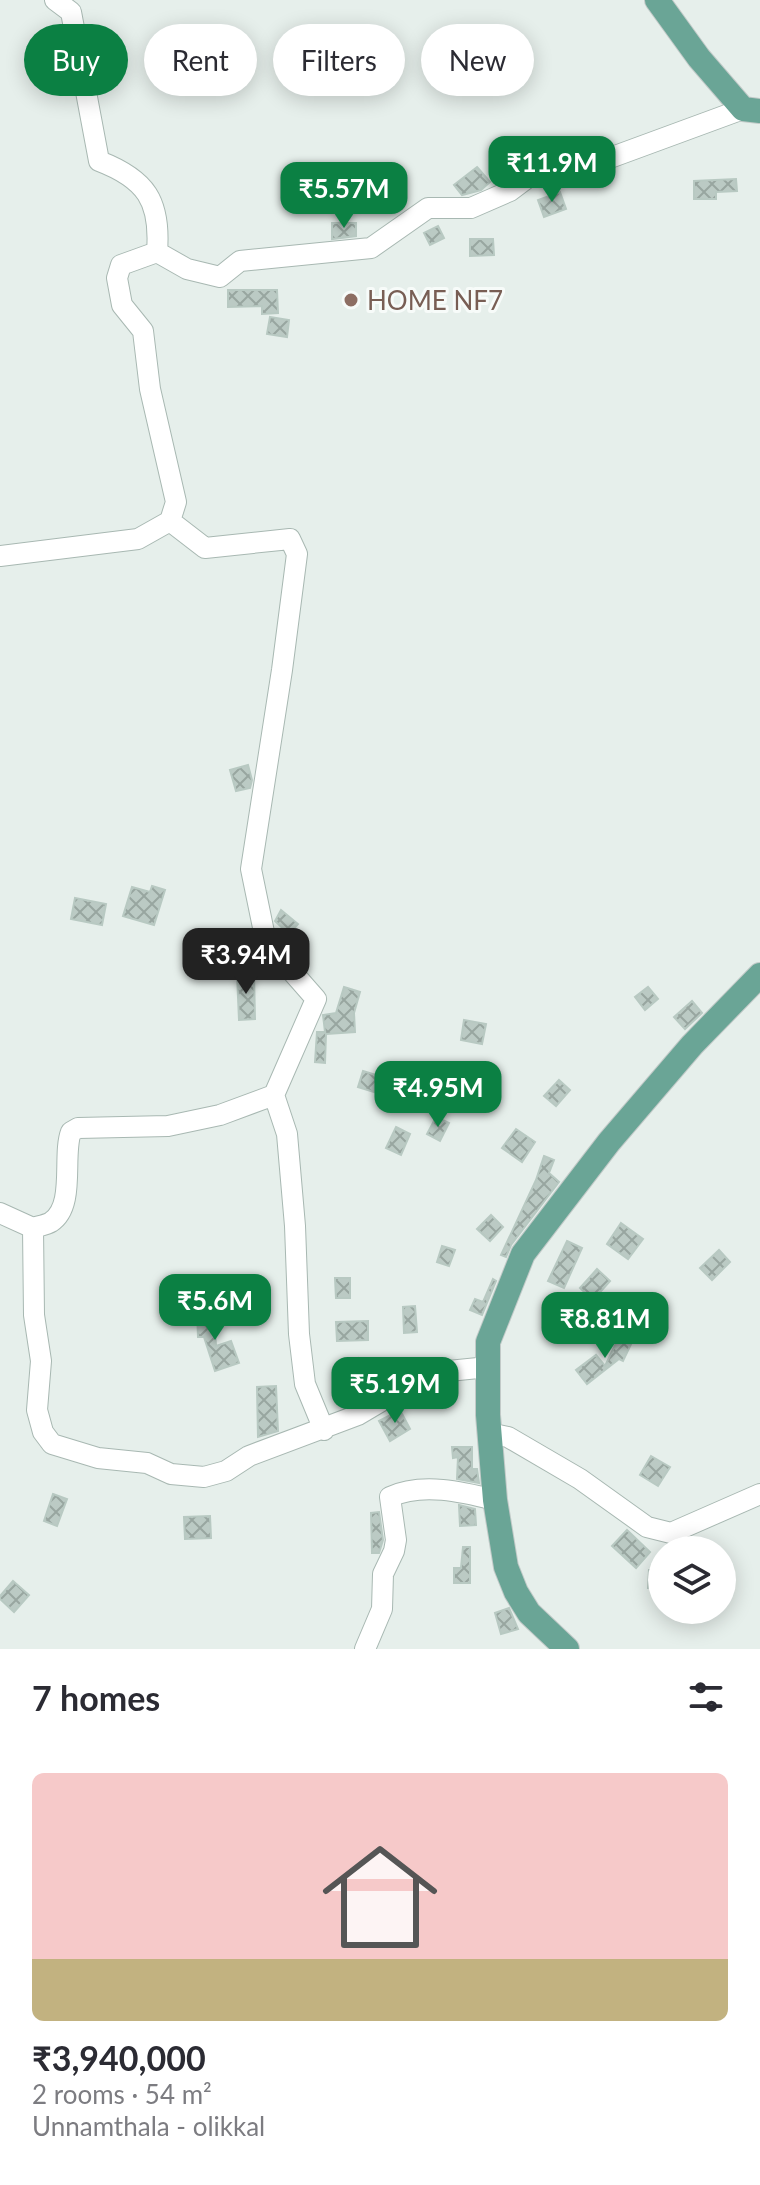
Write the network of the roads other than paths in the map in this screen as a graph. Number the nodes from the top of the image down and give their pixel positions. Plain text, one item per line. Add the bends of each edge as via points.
1 (55, 0) edge
2 (657, 0) edge
3 (752, 110) edge
4 (157, 252) junction
5 (170, 521) junction
6 (0, 556) edge
7 (760, 975) edge
8 (274, 1095) junction
9 (0, 1213) edge
10 (33, 1228) junction
11 (488, 1367) junction
12 (324, 1430) junction
13 (489, 1433) junction
14 (760, 1494) edge
15 (495, 1500) junction
16 (365, 1649) edge
17 (567, 1649) edge

1 - 4 street via 71,12 99,161 125,171 148,194 159,225
2 - 3 main road via 699,58
3 - 4 street via 607,159 557,166 471,208 428,208 371,248 240,261 220,277 187,269
4 - 5 street via 121,265 117,278 122,305 143,331 150,389 176,502
5 - 6 street via 138,539
5 - 8 street via 205,548 290,539 297,554 251,869 266,942 316,999
7 - 11 main road via 609,1142 523,1254 488,1342
8 - 10 street via 220,1115 168,1126 78,1128 68,1139 63,1205 54,1221
8 - 12 street via 287,1134 305,1384
9 - 10 street
10 - 12 street via 34,1315 41,1361 37,1410 52,1444 98,1458 147,1463 171,1474 204,1477
11 - 12 street via 429,1373 380,1405
11 - 13 main road
13 - 14 street via 508,1437 580,1479 647,1527 671,1533
13 - 15 main road
15 - 16 street via 432,1489 390,1497 396,1540 383,1574 382,1609
15 - 17 main road via 506,1567 516,1592 529,1613

